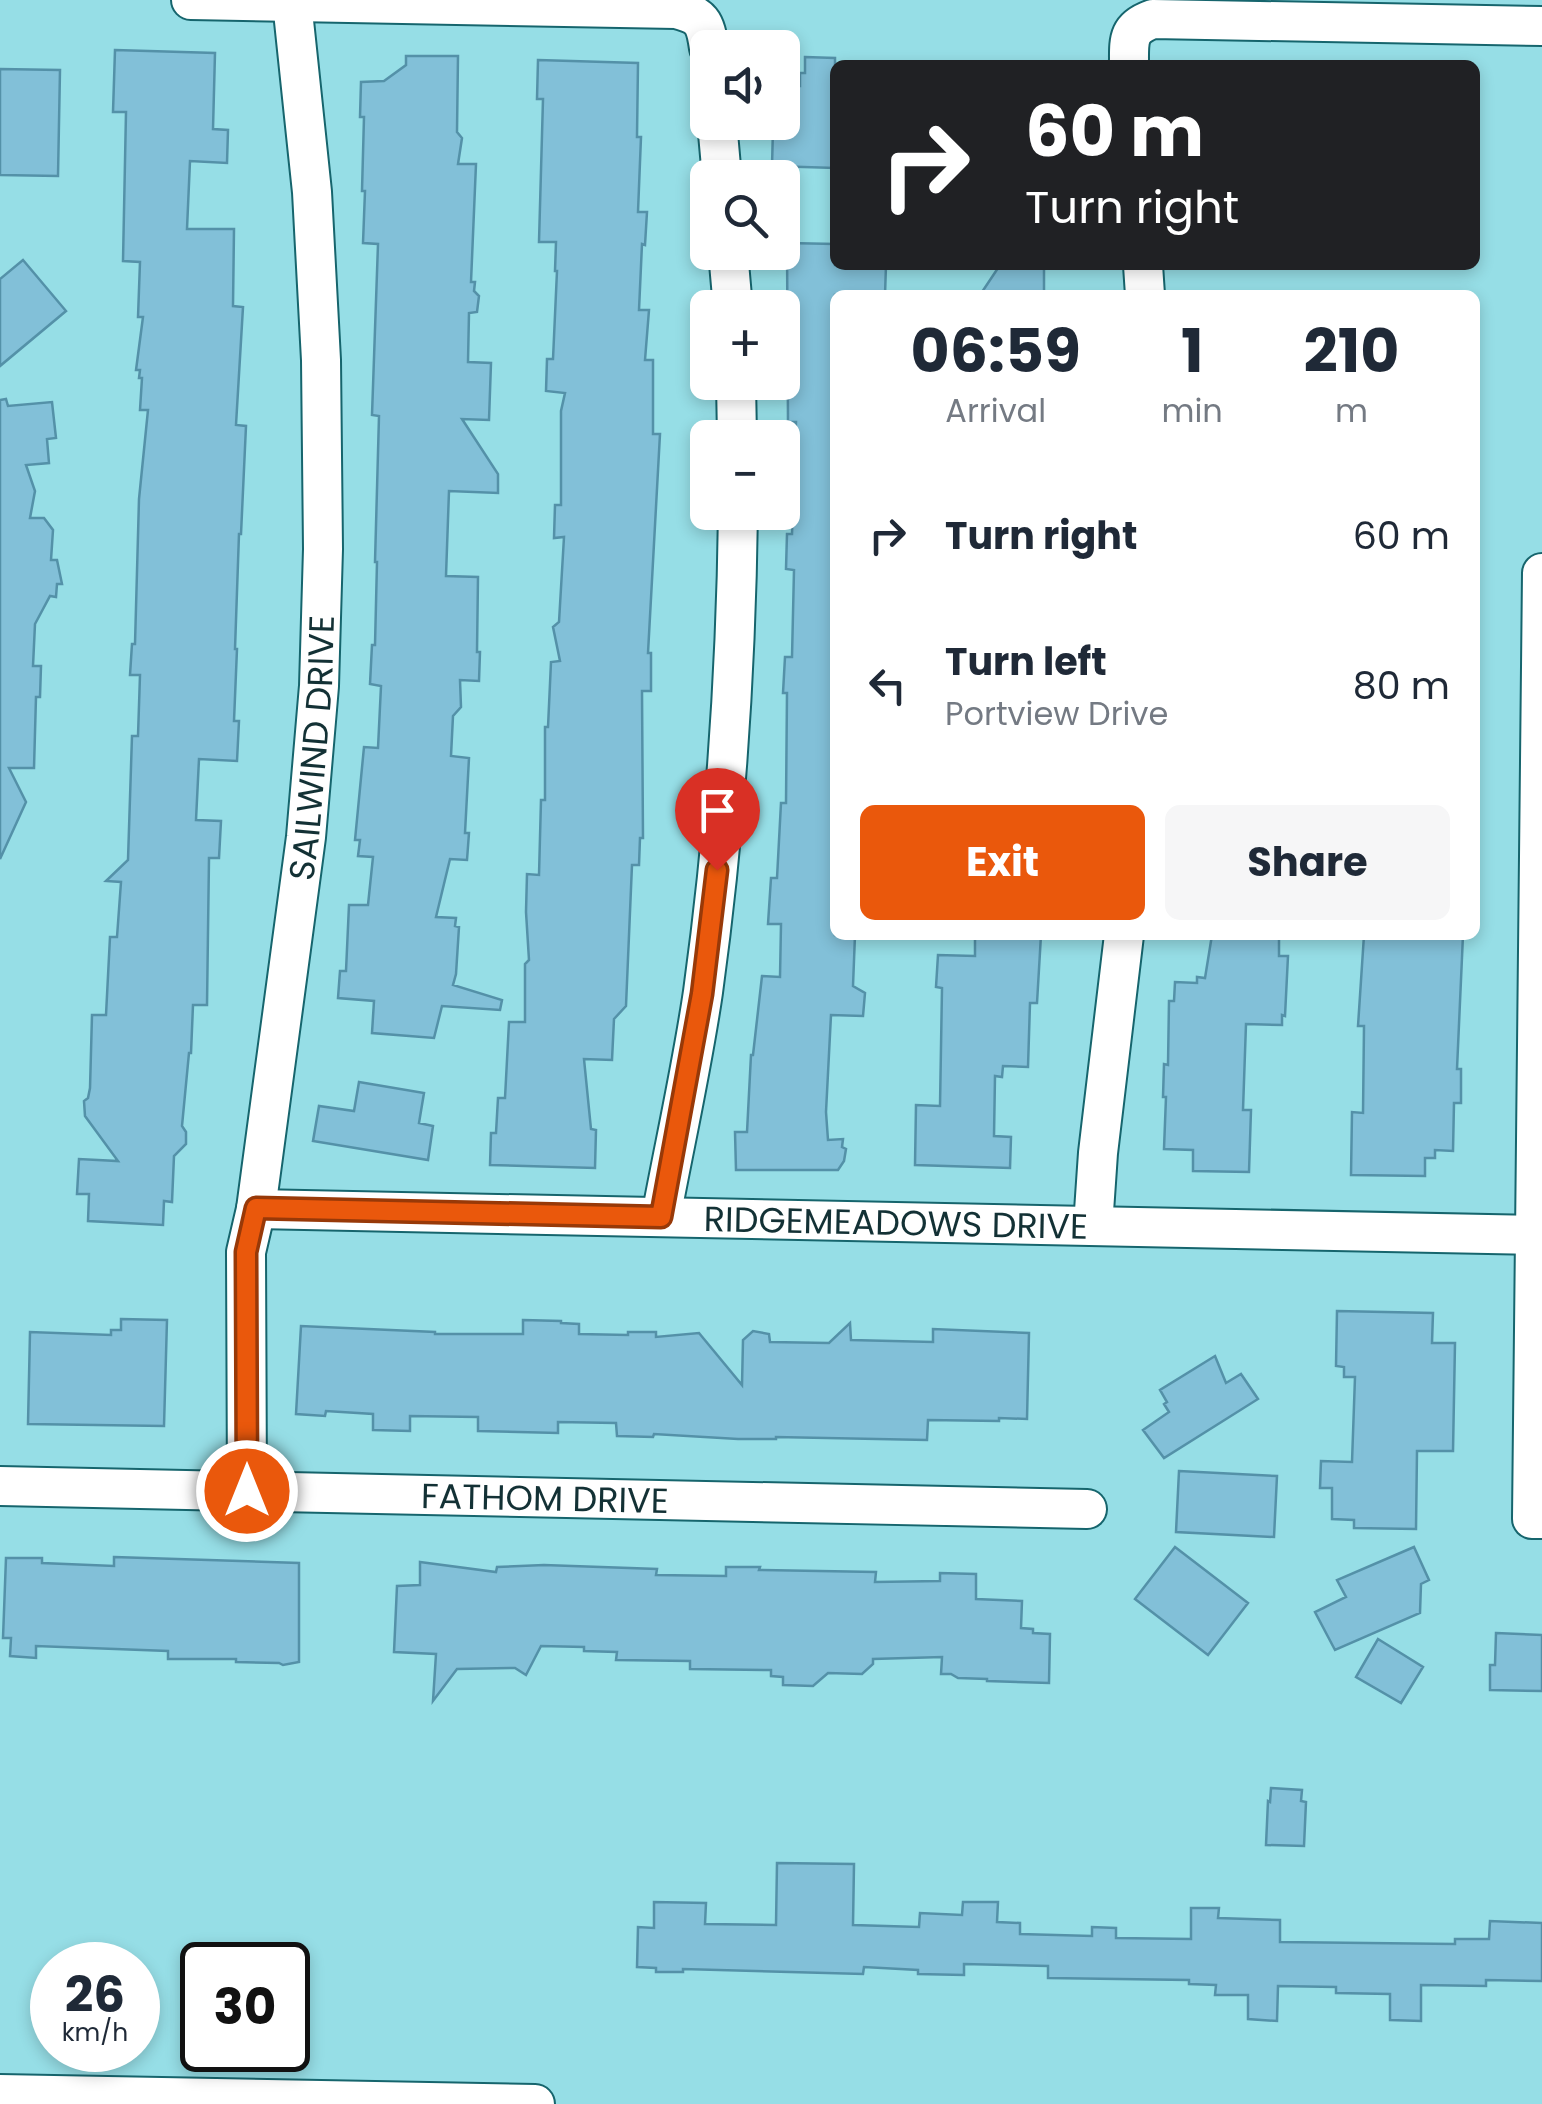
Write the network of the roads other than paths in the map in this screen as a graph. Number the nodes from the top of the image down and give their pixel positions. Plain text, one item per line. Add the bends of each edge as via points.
1 (191, 0) edge
2 (292, 2) edge
3 (1542, 26) edge
4 (703, 30) edge
5 (1132, 47) edge
6 (738, 530) edge
7 (1542, 573) edge
8 (1123, 940) edge
9 (256, 1208) junction
10 (661, 1217) junction
11 (1093, 1226) junction
12 (1534, 1235) junction
13 (0, 1486) edge
14 (247, 1491) junction
15 (1087, 1509) dead end
16 (1537, 1519) edge
17 (0, 2094) edge
18 (536, 2104) edge

1 - 2 street
2 - 4 street via 649,8 693,14
2 - 9 street, SAILWIND DRIVE via 312,192 324,549 306,837
3 - 5 street via 1153,19 1140,24
6 - 10 street via 717,870
7 - 12 street
8 - 11 street
9 - 10 street, RIDGEMEADOWS DRIVE
9 - 14 street, SAILWIND DRIVE via 246,1252
10 - 11 street, RIDGEMEADOWS DRIVE
11 - 12 street, RIDGEMEADOWS DRIVE
12 - 16 street
13 - 14 street, FATHOM DRIVE
14 - 15 street, FATHOM DRIVE
17 - 18 street

